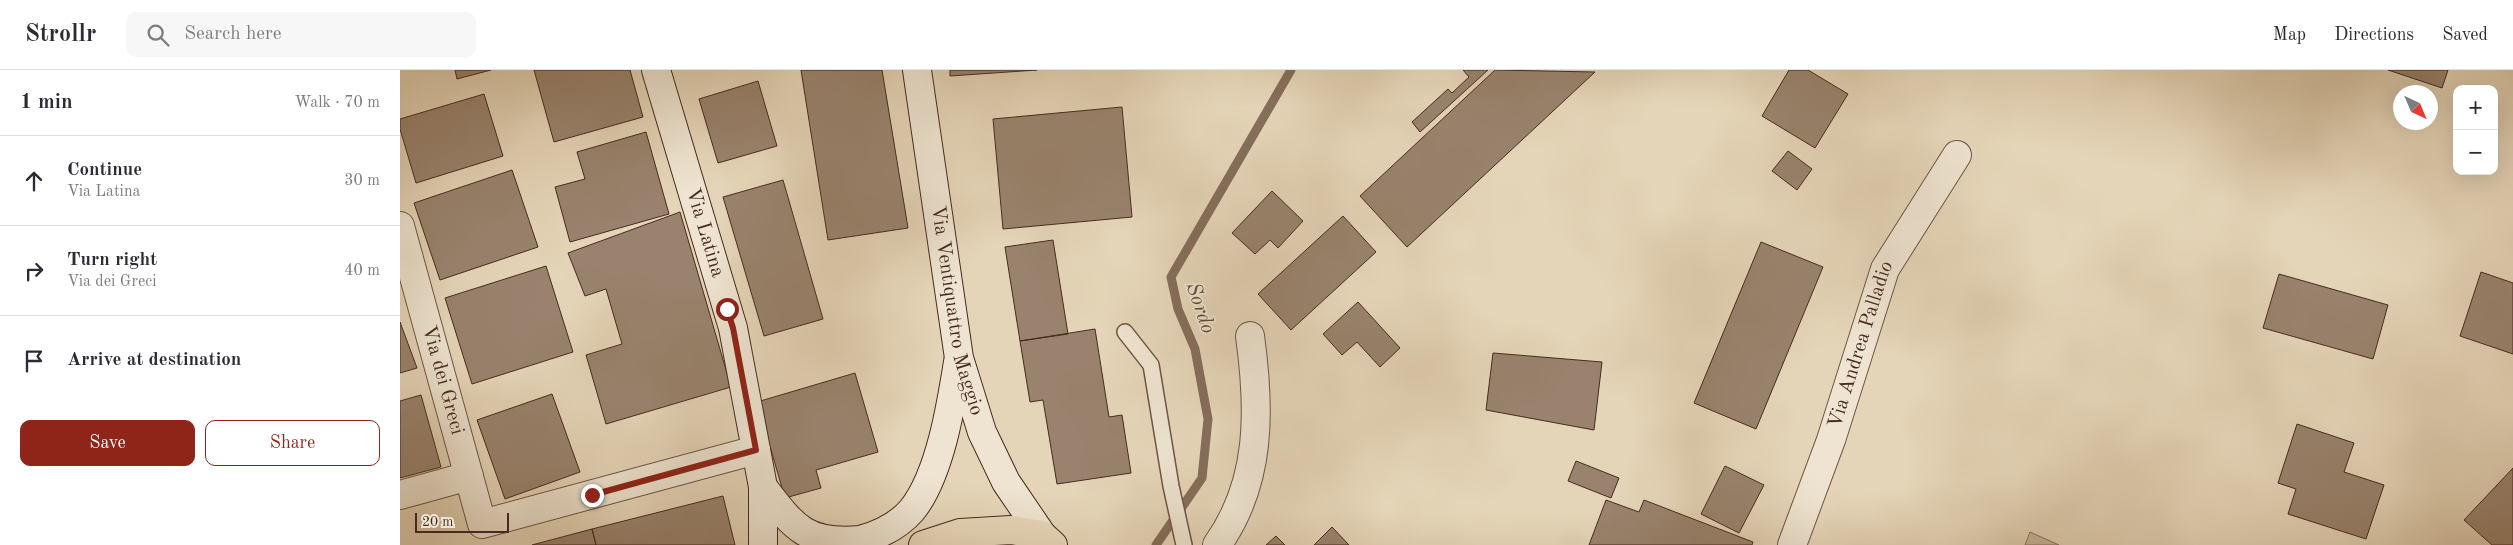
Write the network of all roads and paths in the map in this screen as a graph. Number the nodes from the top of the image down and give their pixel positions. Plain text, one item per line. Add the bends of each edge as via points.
1 (656, 70) edge
2 (917, 70) edge
3 (1957, 155) dead end
4 (400, 226) edge
5 (1125, 332) dead end
6 (1250, 336) dead end
7 (959, 358) junction
8 (756, 450) junction
9 (469, 476) junction
10 (763, 487) junction
11 (400, 496) edge
12 (1048, 540) edge
13 (763, 545) edge
14 (923, 545) edge
15 (1184, 545) edge
16 (1217, 545) edge
17 (1792, 545) edge

1 - 8 main road, Via Latina via 733,328
2 - 7 main road, Via Ventiquattro Maggio
3 - 17 main road, Via Andrea Palladio via 1885,269 1831,440
4 - 9 main road, Via dei Greci
5 - 15 lane via 1151,365
6 - 16 main road via 1256,378 1256,425 1249,482 1226,533
7 - 10 main road via 949,417 931,476 912,510 892,528 848,543 827,544 807,538 793,526
7 - 12 main road, Via Ventiquattro Maggio via 986,440 1006,482
8 - 9 main road, Via dei Greci via 482,524
8 - 10 main road, Via Latina
9 - 11 main road
10 - 13 main road, Via Latina
12 - 14 main road via 1011,530 960,533

